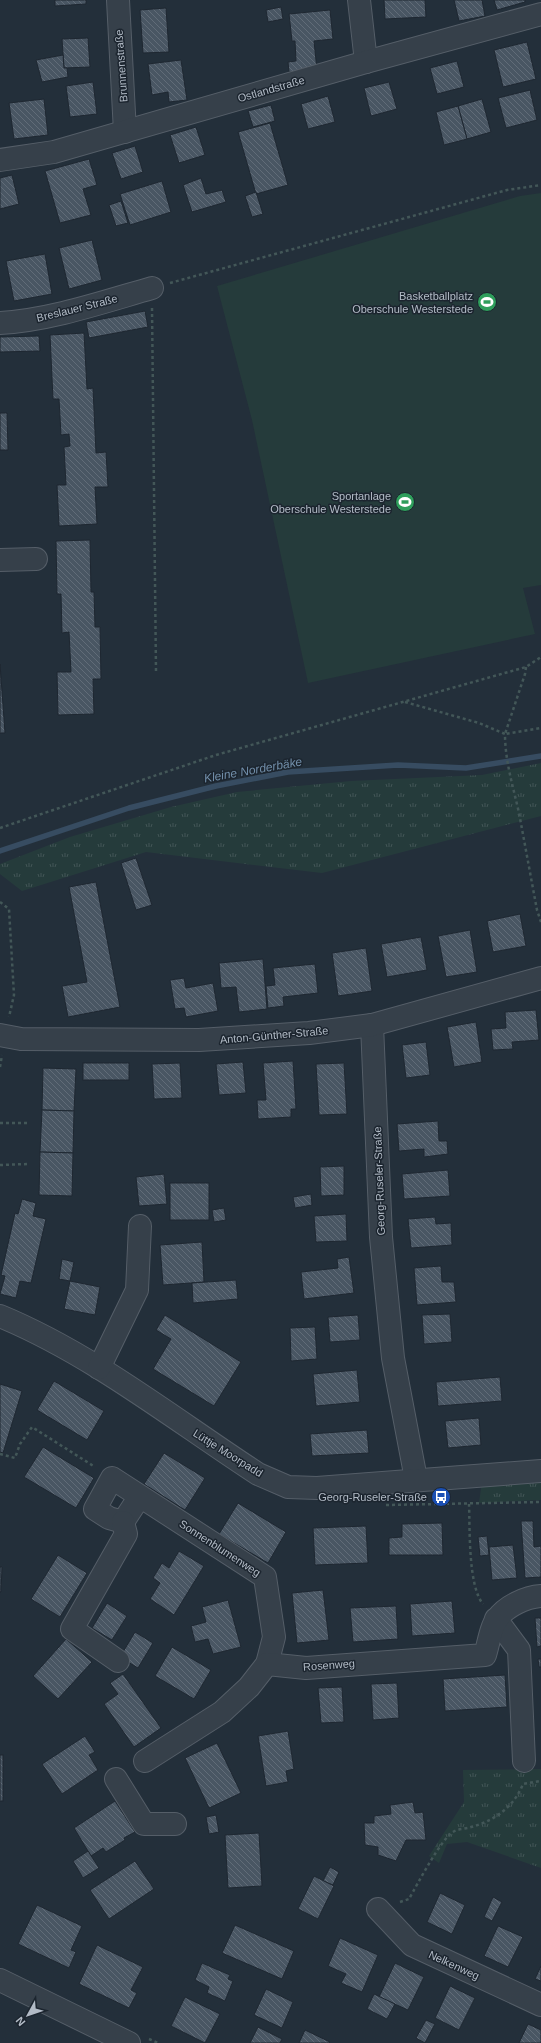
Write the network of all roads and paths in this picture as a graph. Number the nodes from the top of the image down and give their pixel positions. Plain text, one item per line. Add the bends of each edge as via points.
1 (118, 0) edge
2 (359, 0) edge
3 (541, 14) edge
4 (366, 62) junction
5 (125, 132) junction
6 (0, 160) edge
7 (541, 185) edge
8 (152, 288) junction
9 (0, 323) edge
10 (36, 559) dead end
11 (0, 560) edge
12 (541, 657) edge
13 (526, 667) junction
14 (156, 672) dead end
15 (404, 701) junction
16 (541, 728) edge
17 (505, 734) junction
18 (0, 828) edge
19 (0, 902) edge
20 (541, 922) edge
21 (541, 978) edge
22 (372, 1025) junction
23 (2, 1035) edge
24 (0, 1067) edge
25 (0, 1123) edge
26 (29, 1123) dead end
27 (28, 1164) dead end
28 (0, 1165) edge
29 (140, 1226) dead end
30 (0, 1316) edge
31 (99, 1368) junction
32 (0, 1454) edge
33 (541, 1470) edge
34 (112, 1478) junction
35 (416, 1479) junction
36 (140, 1496) junction
37 (469, 1504) dead end
38 (123, 1522) junction
39 (541, 1596) edge
40 (496, 1619) junction
41 (118, 1661) dead end
42 (267, 1664) junction
43 (145, 1761) dead end
44 (524, 1762) dead end
45 (116, 1780) dead end
46 (541, 1780) edge
47 (175, 1824) dead end
48 (378, 1909) joint
49 (0, 1980) edge
50 (541, 2005) edge
51 (129, 2043) edge

1 - 5 street, Brunnenstraße
2 - 4 street
3 - 4 street, Ostlandstraße
4 - 5 street, Ostlandstraße
5 - 6 street, Ostlandstraße via 54,152
7 - 8 path via 507,190
8 - 9 street, Breslauer Straße via 22,322
8 - 14 path
10 - 11 street
12 - 13 path
13 - 15 path
13 - 17 path
15 - 17 path via 479,723
15 - 18 path via 216,755
16 - 17 path
17 - 20 path via 508,771
19 - 23 path via 9,909 14,995
21 - 22 street, Anton-Günther-Straße
22 - 23 street, Anton-Günther-Straße via 309,1033 199,1040 21,1039
22 - 35 street, Georg-Ruseler-Straße via 382,1244 393,1358
23 - 24 path
25 - 26 path
27 - 28 path
29 - 31 street via 137,1290
30 - 31 street, Lüttje Moorpadd
31 - 35 street, Lüttje Moorpadd via 258,1474 288,1486 317,1488
32 - 34 path via 15,1458 20,1444 32,1427
33 - 35 street, Lüttje Moorpadd
34 - 36 street, Sonnenblumenweg
34 - 38 street via 95,1509 109,1518
36 - 38 street
36 - 42 street, Sonnenblumenweg via 265,1577 274,1637
37 - 40 path via 472,1574 479,1599
38 - 41 street via 126,1534 72,1630
39 - 40 street via 512,1605
40 - 42 street, Rosenweg via 485,1656 346,1663 306,1668
40 - 44 street via 519,1650
42 - 43 street via 222,1712
45 - 47 street via 144,1824
46 - 48 path via 524,1784 509,1807 492,1820 452,1832 430,1862 409,1899
48 - 50 street, Nelkenweg via 412,1945
49 - 51 street

